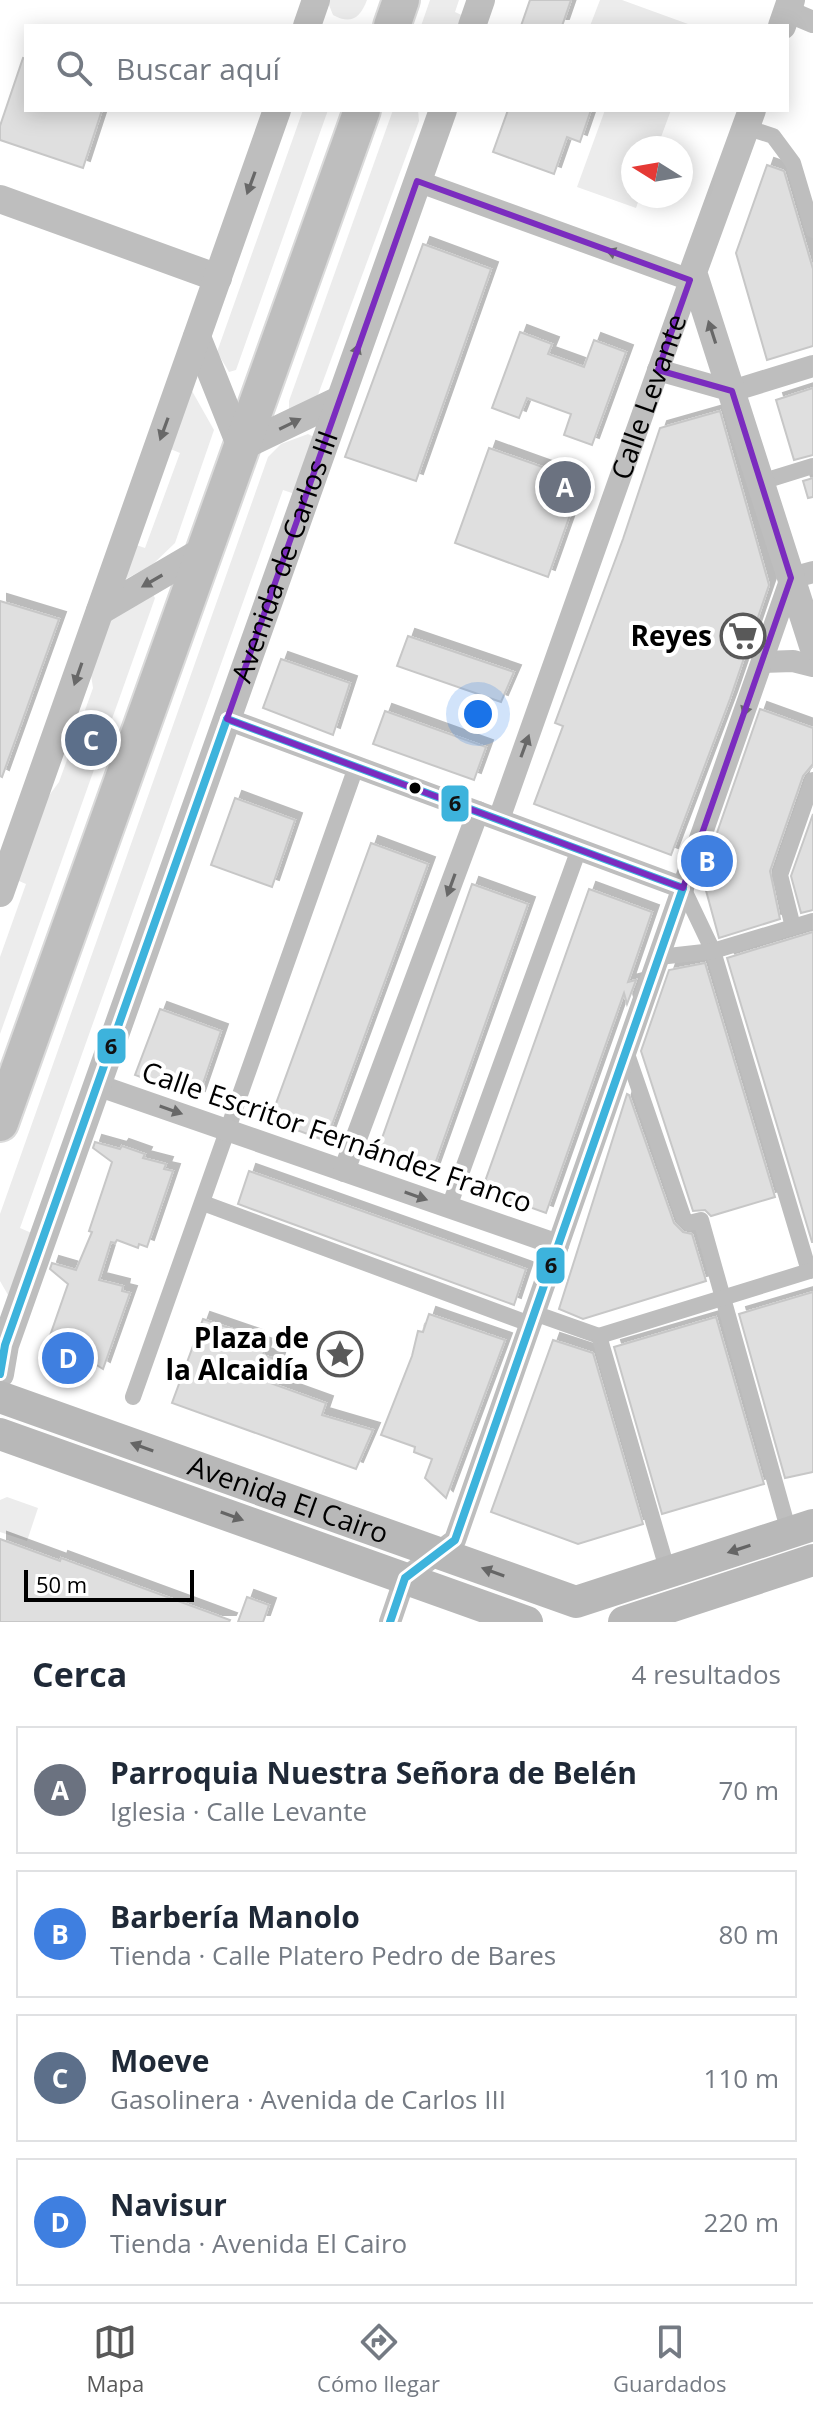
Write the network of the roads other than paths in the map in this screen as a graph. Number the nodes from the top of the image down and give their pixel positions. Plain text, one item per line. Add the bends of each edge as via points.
1 (316, 0) edge
2 (401, 0) edge
3 (481, 0) edge
4 (308, 24) edge
5 (393, 24) edge
6 (473, 24) edge
7 (276, 112) edge
8 (361, 112) edge
9 (441, 112) edge
10 (748, 119) edge
11 (417, 181) junction
12 (0, 199) edge
13 (813, 230) edge
14 (692, 276) junction
15 (218, 278) junction
16 (197, 337) junction
17 (813, 366) edge
18 (658, 370) junction
19 (732, 391) junction
20 (339, 400) junction
21 (241, 447) junction
22 (813, 466) edge
23 (761, 482) junction
24 (204, 550) junction
25 (802, 575) edge
26 (100, 611) junction
27 (813, 646) edge
28 (762, 662) junction
29 (813, 666) edge
30 (227, 719) junction
31 (356, 767) junction
32 (813, 780) edge
33 (488, 816) junction
34 (579, 849) junction
35 (683, 888) junction
36 (0, 893) edge
37 (813, 921) edge
38 (793, 927) junction
39 (713, 951) junction
40 (659, 957) junction
41 (626, 1051) junction
42 (97, 1085) junction
43 (0, 1123) edge
44 (229, 1131) junction
45 (344, 1171) junction
46 (203, 1203) junction
47 (449, 1207) junction
48 (558, 1245) junction
49 (811, 1270) edge
50 (724, 1298) junction
51 (532, 1319) junction
52 (2, 1335) edge
53 (599, 1336) junction
54 (0, 1374) edge
55 (0, 1397) edge
56 (133, 1397) dead end
57 (0, 1434) edge
58 (801, 1529) edge
59 (439, 1553) junction
60 (813, 1560) edge
61 (668, 1572) junction
62 (405, 1578) junction
63 (585, 1612) edge
64 (390, 1622) edge
65 (527, 1622) edge
66 (624, 1622) edge

1 - 4 street
2 - 5 main road
3 - 6 street
7 -> 15 street
8 - 21 main road
9 - 11 street, Avenida de Carlos III
10 - 13 street via 773,136 793,163
10 - 14 street, Calle Levante
14 -> 11 street
20 -> 11 street, Avenida de Carlos III
12 - 15 street
14 - 18 street, Calle Levante
19 -> 14 street
15 - 16 street
16 - 21 street
16 -> 26 street
17 - 19 street
18 - 19 street
33 -> 18 street, Calle Levante
19 - 23 street
21 -> 20 street, Avenida de Carlos III
20 - 30 street, Avenida de Carlos III
21 - 24 main road
22 - 23 street
23 - 25 street
24 -> 26 street
24 - 43 main road
25 - 27 street
25 - 28 street
26 -> 36 street
28 - 29 street
28 -> 35 street
30 - 31 street
30 - 42 street, Avenida de Carlos III
31 - 33 street
31 - 44 street
32 - 38 street via 780,875
33 - 34 street
33 -> 45 street, Calle Levante
34 - 35 street
34 - 47 street
35 - 39 street
35 - 40 street
37 - 38 street
38 - 39 street
39 - 40 street
39 - 49 street
40 - 41 street
41 - 48 street
41 - 50 street via 684,1219 701,1220
42 -> 44 street, Calle Escritor Fernández Franco
42 - 52 street, Avenida de Carlos III
44 - 45 street, Calle Escritor Fernández Franco
44 - 46 street
45 -> 47 street, Calle Escritor Fernández Franco
46 - 51 street
46 - 56 street
47 - 48 street, Calle Escritor Fernández Franco
48 - 51 street
49 - 50 street
50 - 53 street
50 - 58 street
51 - 53 street
51 - 59 street via 455,1540
52 - 54 street, Avenida de Carlos III
53 - 61 street
59 -> 55 main road, Avenida El Cairo
57 -> 62 main road, Avenida El Cairo
58 -> 61 main road, Avenida El Cairo
59 - 62 street
63 -> 59 main road, Avenida El Cairo
60 - 66 main road
61 - 63 main road, Avenida El Cairo
62 - 64 street
62 - 65 main road, Avenida El Cairo

